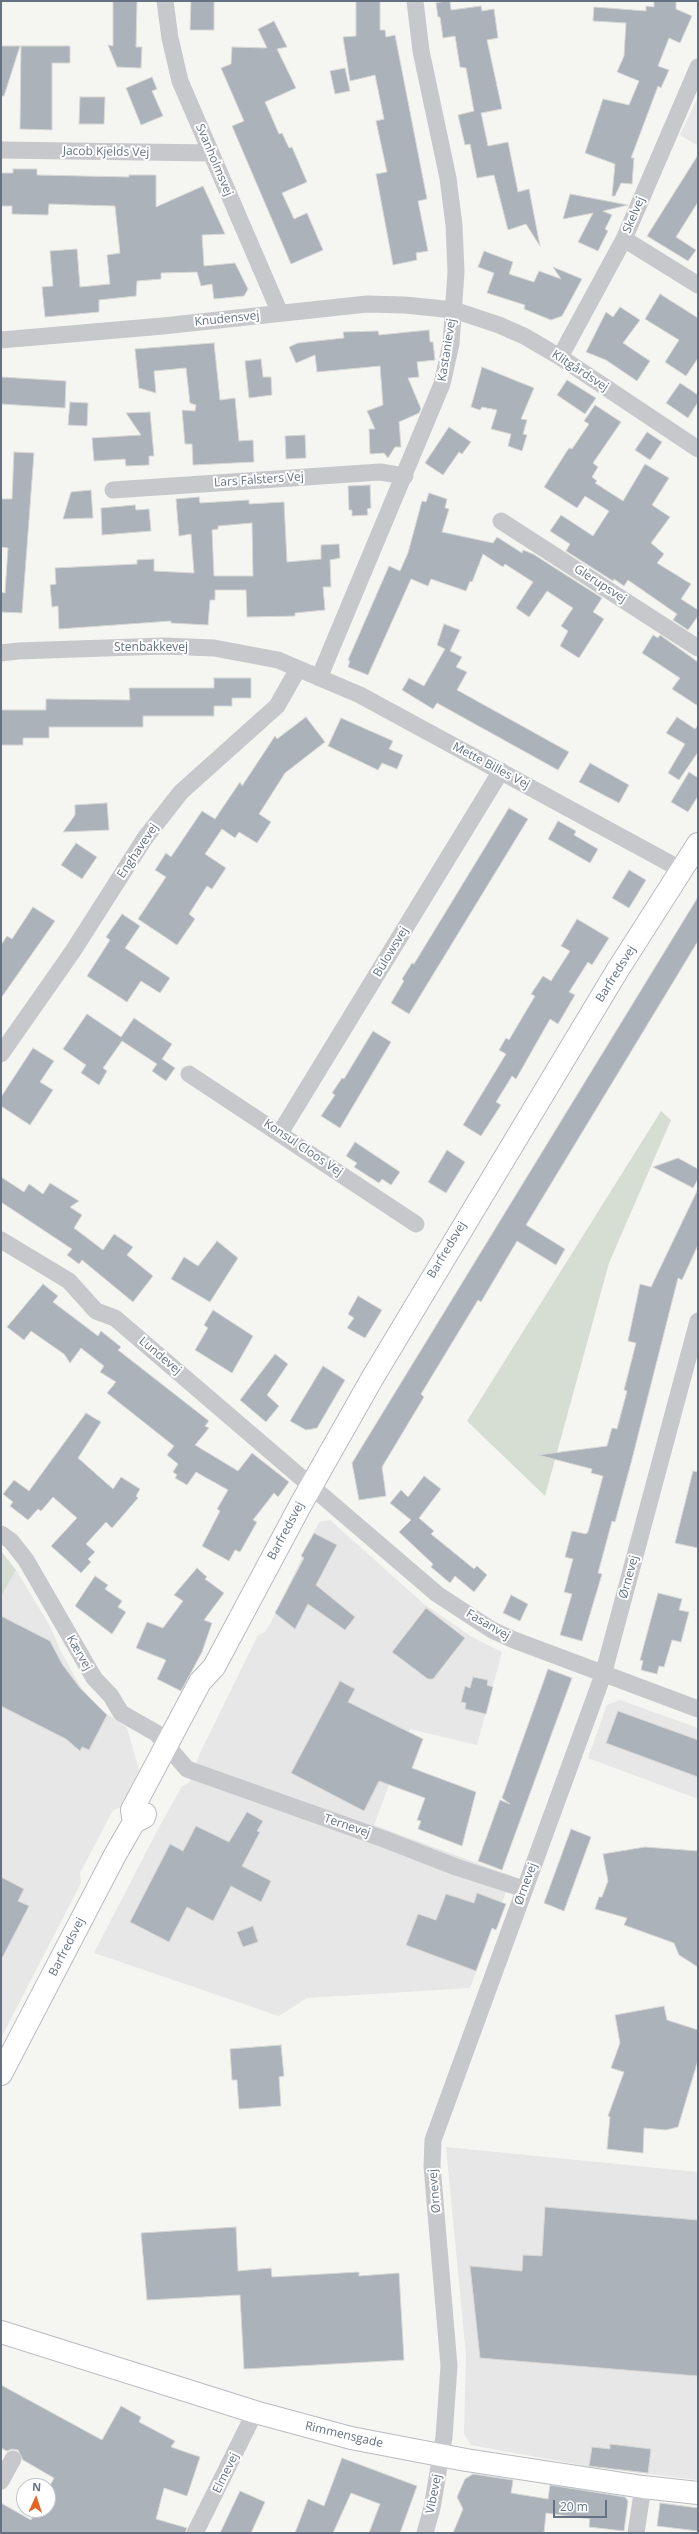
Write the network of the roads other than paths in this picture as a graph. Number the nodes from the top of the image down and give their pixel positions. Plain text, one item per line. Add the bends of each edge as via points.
1 (165, 1) edge
2 (415, 1) edge
3 (698, 67) edge
4 (1, 150) edge
5 (211, 153) junction
6 (624, 239) junction
7 (698, 285) edge
8 (454, 310) junction
9 (280, 313) junction
10 (1, 340) edge
11 (560, 357) junction
12 (698, 449) edge
13 (405, 476) junction
14 (113, 490) dead end
15 (502, 521) dead end
16 (698, 648) edge
17 (1, 654) edge
18 (298, 668) junction
19 (319, 678) junction
20 (501, 771) junction
21 (698, 844) edge
22 (682, 870) junction
23 (1, 1054) edge
24 (189, 1074) dead end
25 (280, 1133) junction
26 (416, 1224) dead end
27 (1, 1240) edge
28 (698, 1321) edge
29 (311, 1484) junction
30 (1, 1534) edge
31 (603, 1675) junction
32 (698, 1709) edge
33 (171, 1751) junction
34 (524, 1889) junction
35 (1, 2074) edge
36 (1, 2332) edge
37 (255, 2412) junction
38 (441, 2455) junction
39 (13, 2459) dead end
40 (1, 2481) edge
41 (643, 2487) junction
42 (698, 2493) edge
43 (195, 2533) edge
44 (425, 2533) edge
45 (636, 2533) edge

1 - 5 street, Svanholmsvej via 180,81
2 - 8 street, Kastanievej via 421,51 448,178 456,272
3 - 6 street, Skelvej
4 - 5 street, Jacob Kjelds Vej
5 - 9 street, Svanholmsvej
6 - 7 street
6 - 11 street, Skelvej
8 - 9 street, Knudensvej via 405,304 367,304
8 - 11 street, Klitgårdsvej via 499,325
8 - 13 street, Kastanievej via 442,384
9 - 10 street, Knudensvej
11 - 12 street, Klitgårdsvej
13 - 14 street, Lars Falsters Vej via 380,472
13 - 19 street, Kastanievej
15 - 16 street, Glerupsvej
17 - 18 street, Stenbakkevej via 18,651 164,646 214,648 278,660
18 - 19 street, Mette Billes Vej
18 - 23 street, Enghavevej via 277,706 182,792 145,838 73,952
19 - 20 street, Mette Billes Vej via 360,695
20 - 22 street, Mette Billes Vej
20 - 25 street, Bülowsvej
21 - 22 street, Barfredsvej
22 - 29 street, Barfredsvej via 617,971 442,1258
24 - 25 street, Konsul Cloos Vej
25 - 26 street, Konsul Cloos Vej
27 - 29 street, Lundevej via 69,1281 96,1310 114,1318
28 - 31 street, Ørnevej
29 - 31 street, Fasanvej via 443,1598 492,1630
29 - 33 street, Barfredsvej via 214,1667 211,1687
30 - 33 street, Kærvej via 11,1541 26,1560 94,1678 111,1696 122,1714 156,1733
31 - 32 street, Fasanvej
31 - 34 street, Ørnevej
33 - 34 street, Ternevej via 187,1769 384,1839 456,1868
33 - 35 street, Barfredsvej via 144,1817 134,1822 115,1855
34 - 38 street, Ørnevej via 433,2140 432,2166 449,2366
36 - 37 street, Rimmensgade
37 - 38 street, Rimmensgade via 351,2438
37 - 43 street, Elmevej
38 - 41 street, Rimmensgade
38 - 44 street, Vibevej
39 - 40 street
41 - 42 street, Rimmensgade
41 - 45 street

